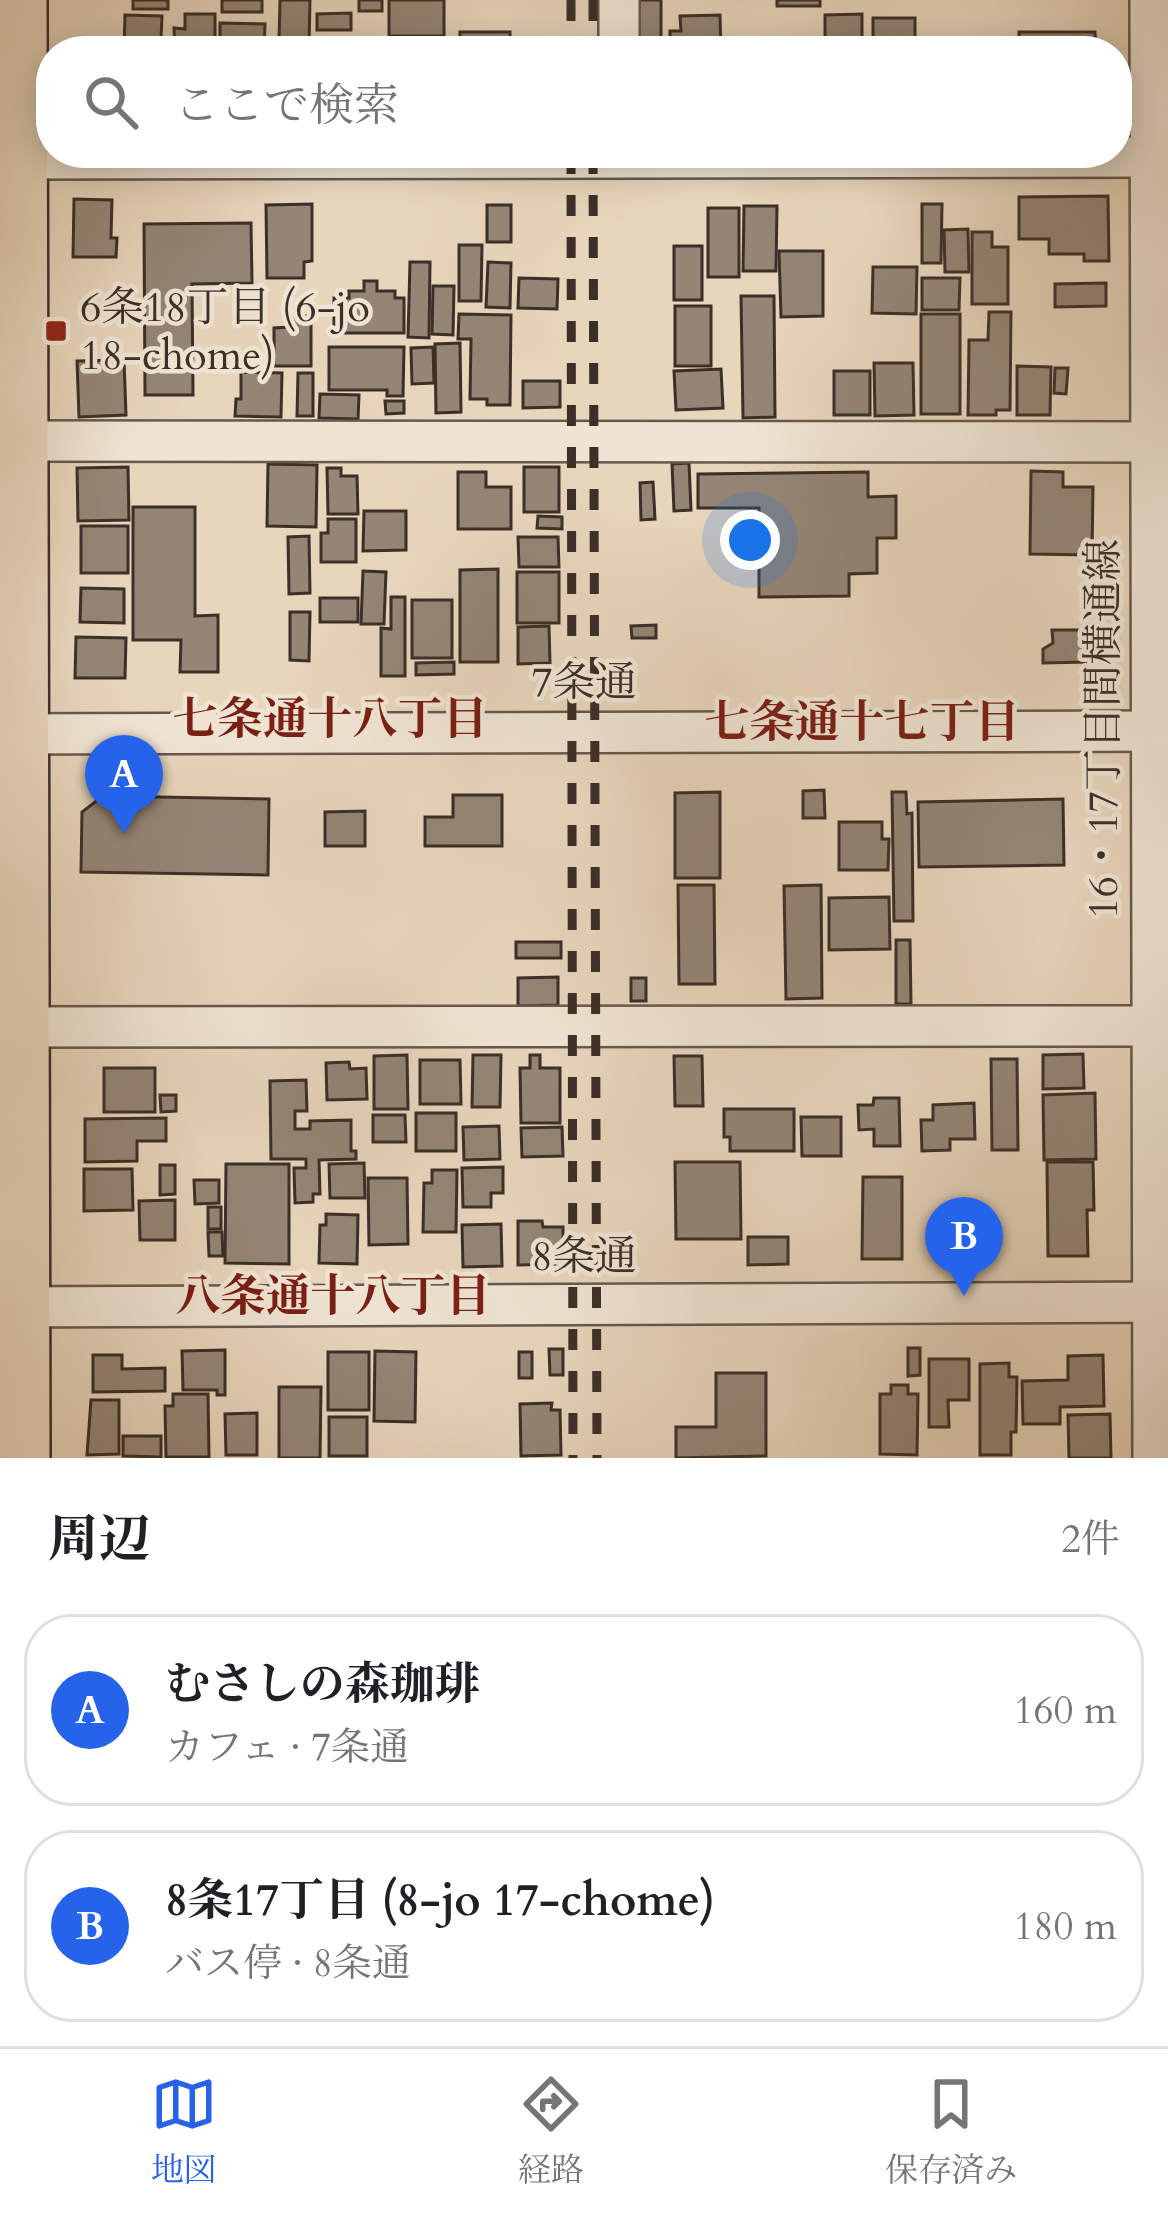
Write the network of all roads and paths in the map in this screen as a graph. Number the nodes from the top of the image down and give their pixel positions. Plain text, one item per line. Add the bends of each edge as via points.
1 (18, 0) edge
2 (619, 0) edge
3 (1150, 0) edge
4 (619, 36) edge
5 (1159, 157) edge
6 (191, 168) edge
7 (12, 173) edge
8 (9, 441) edge
9 (1159, 442) edge
10 (1159, 731) edge
11 (10, 734) edge
12 (1152, 1026) junction
13 (10, 1027) edge
14 (1160, 1302) edge
15 (11, 1307) edge
16 (21, 1458) edge
17 (1153, 1458) edge

1 - 7 highway
2 - 4 street
3 - 5 street, 16・17丁目間横通線
5 - 9 street, 16・17丁目間横通線
6 - 7 street
7 - 8 highway
8 - 9 street
8 - 11 highway
9 - 10 street, 16・17丁目間横通線
10 - 11 street, 7条通
10 - 12 street, 16・17丁目間横通線
11 - 13 highway
12 - 13 street
12 - 14 street, 16・17丁目間横通線
13 - 15 highway
14 - 15 street, 8条通
14 - 17 street, 16・17丁目間横通線
15 - 16 highway

